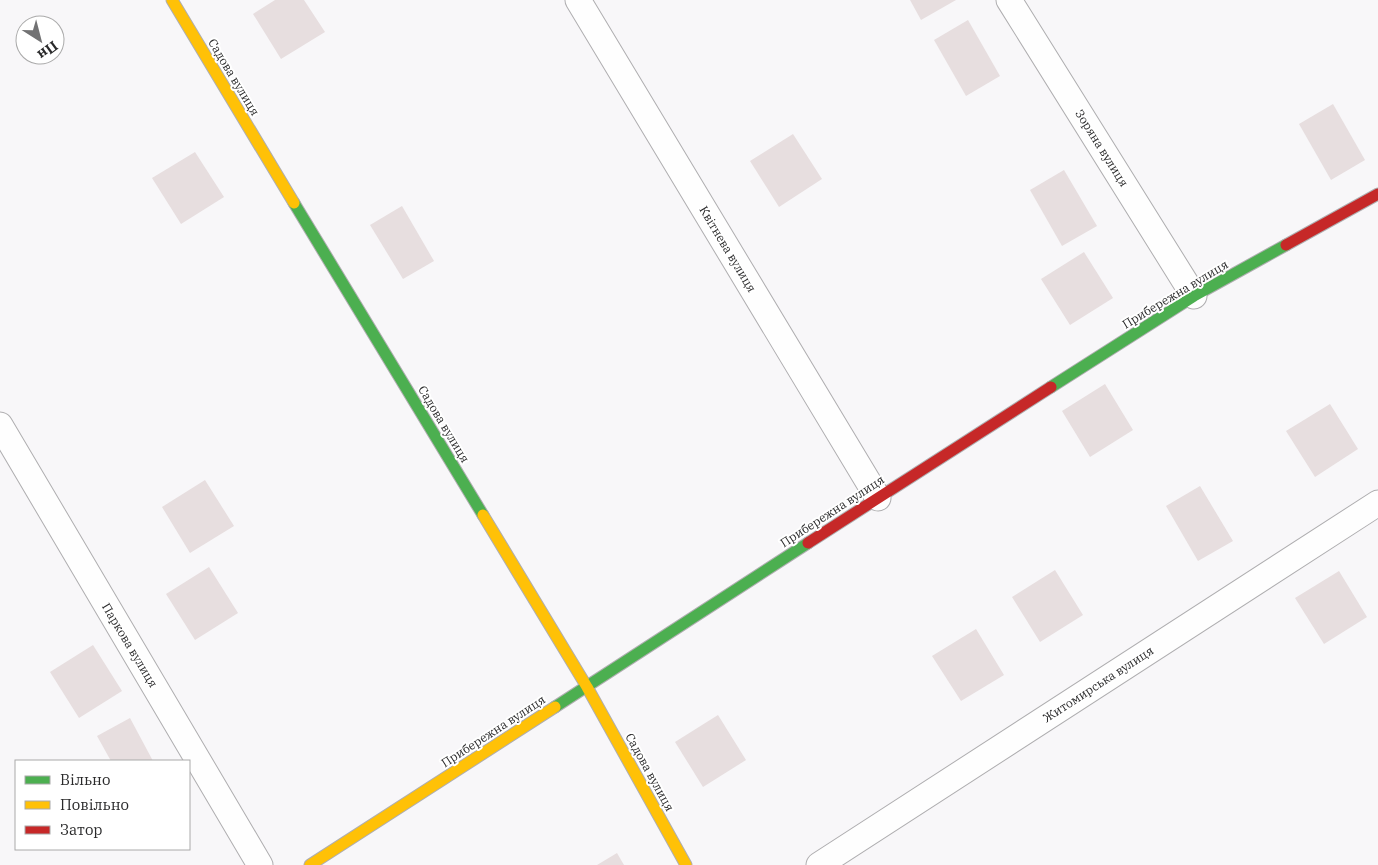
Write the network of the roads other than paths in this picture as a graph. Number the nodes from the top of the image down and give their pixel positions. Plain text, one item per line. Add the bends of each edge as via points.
1 (172, 0) edge
2 (578, 0) edge
3 (1009, 0) edge
4 (1378, 194) edge
5 (1194, 296) junction
6 (0, 425) edge
7 (878, 498) junction
8 (1378, 503) edge
9 (587, 687) junction
10 (260, 865) edge
11 (310, 865) edge
12 (686, 865) edge
13 (819, 865) edge

1 - 9 street, Садова вулиця
2 - 7 street, Квітнева вулиця
3 - 5 street, Зоряна вулиця
4 - 5 street, Прибережна вулиця
5 - 7 street, Прибережна вулиця
6 - 10 street, Паркова вулиця
7 - 9 street, Прибережна вулиця
8 - 13 street, Житомирська вулиця
9 - 11 street, Прибережна вулиця
9 - 12 street, Садова вулиця

